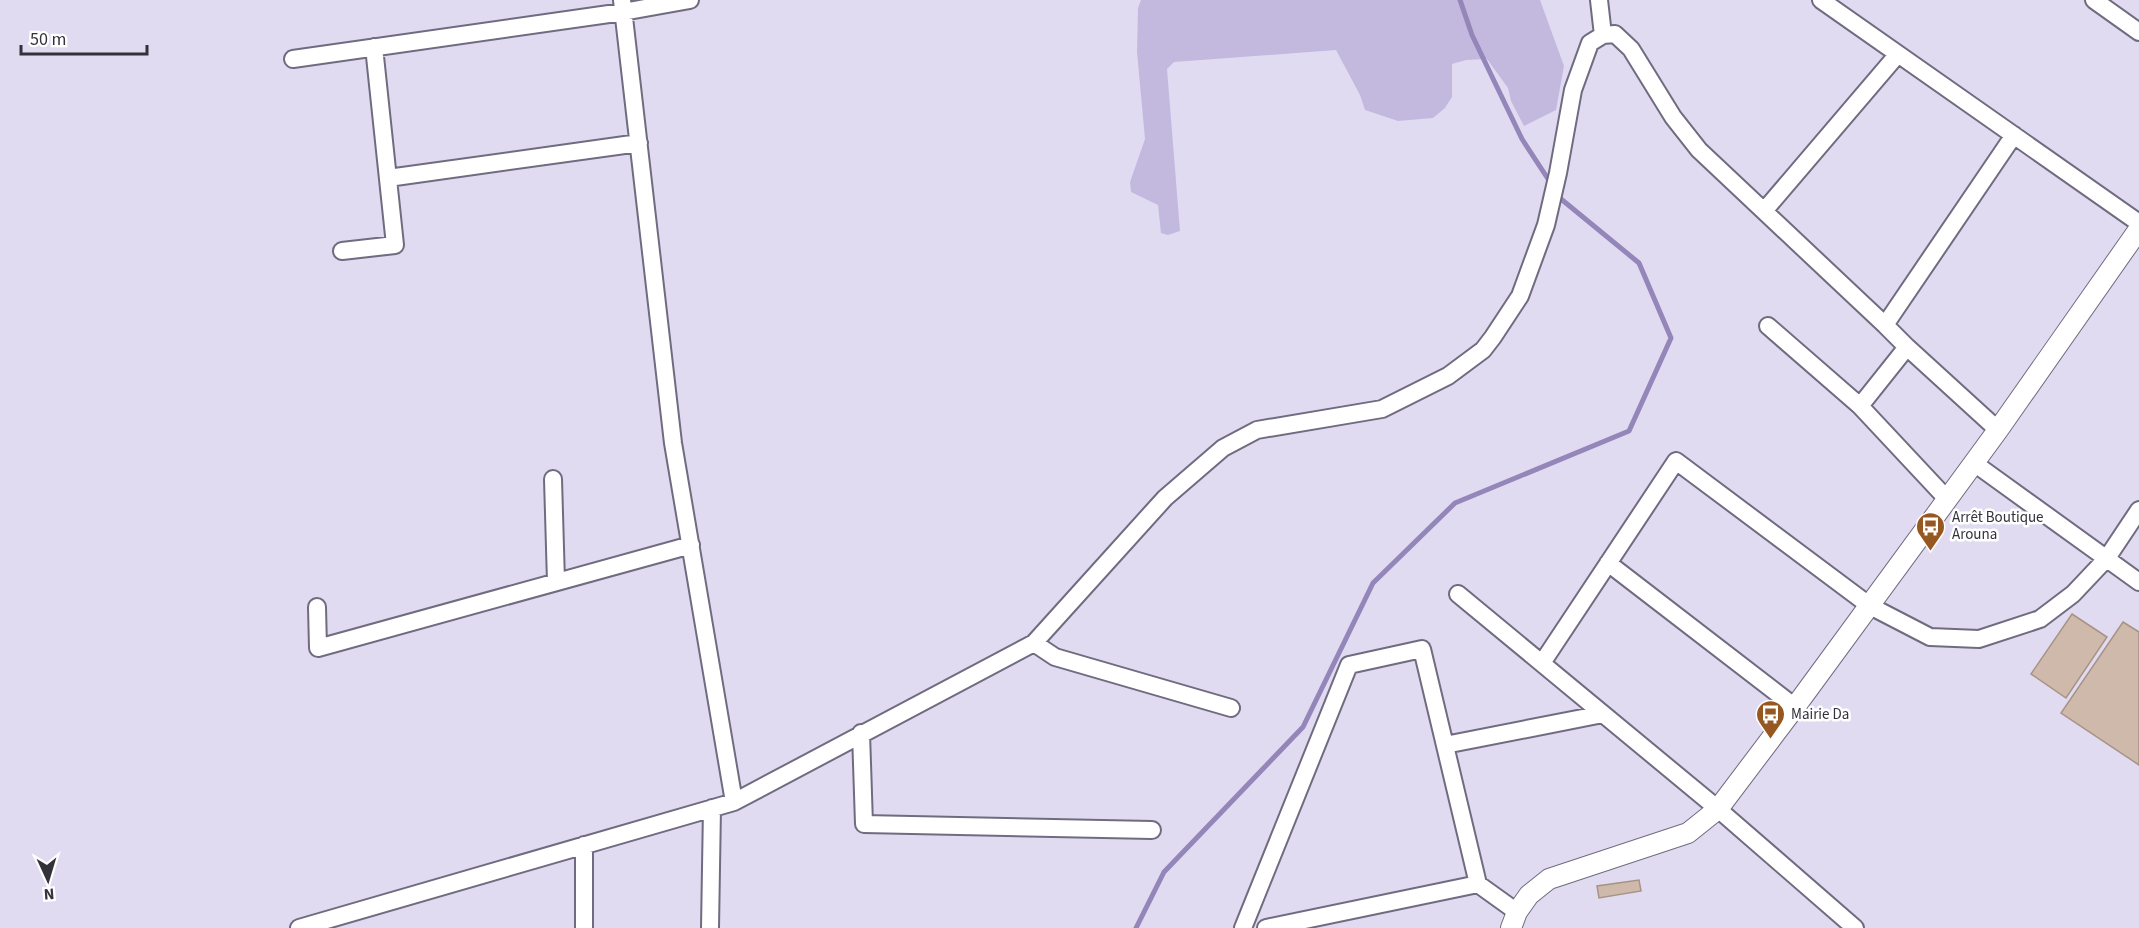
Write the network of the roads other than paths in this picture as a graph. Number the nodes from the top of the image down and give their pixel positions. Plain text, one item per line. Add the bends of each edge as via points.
1 (690, 0) edge
2 (1599, 0) edge
3 (1821, 0) edge
4 (2094, 0) edge
5 (622, 6) edge
6 (2139, 32) edge
7 (1603, 34) junction
8 (375, 47) junction
9 (1898, 54) junction
10 (293, 59) dead end
11 (2014, 135) junction
12 (639, 143) junction
13 (388, 178) junction
14 (1764, 211) junction
15 (2139, 223) edge
16 (2139, 229) edge
17 (342, 251) dead end
18 (1885, 325) junction
19 (1768, 326) dead end
20 (1906, 347) junction
21 (1860, 406) junction
22 (1998, 430) junction
23 (1974, 463) junction
24 (553, 479) dead end
25 (1947, 499) junction
26 (2139, 510) edge
27 (691, 545) junction
28 (2107, 558) junction
29 (1608, 563) junction
30 (556, 582) junction
31 (2139, 582) edge
32 (1458, 594) dead end
33 (1870, 606) junction
34 (317, 607) dead end
35 (1034, 643) junction
36 (1542, 663) junction
37 (1795, 707) junction
38 (1232, 708) dead end
39 (1603, 714) junction
40 (861, 733) junction
41 (1445, 746) junction
42 (734, 802) junction
43 (712, 808) junction
44 (1718, 809) junction
45 (1152, 830) dead end
46 (584, 845) junction
47 (1478, 884) junction
48 (1514, 920) edge
49 (308, 927) edge
50 (584, 928) edge
51 (710, 928) edge
52 (1243, 928) edge
53 (1266, 928) edge
54 (1855, 928) edge

1 - 5 street
2 - 7 street
3 - 9 street
4 - 6 street
5 - 8 street
5 - 12 street
7 - 14 street via 1615,34 1631,49 1673,117 1699,150
7 - 35 street via 1590,44 1573,90 1546,225 1520,296 1483,350 1448,376 1382,409 1257,430 1223,448 1166,498
8 - 10 street
8 - 13 street
9 - 11 street
9 - 14 street
11 - 15 street
11 - 18 street
12 - 13 street
12 - 27 street via 673,443
13 - 17 street via 395,245
14 - 18 street
16 - 22 street
18 - 20 street
19 - 21 street
20 - 21 street
20 - 22 street
21 - 25 street
22 - 23 street
23 - 25 street
23 - 28 street
24 - 30 street
25 - 33 street
26 - 28 street
27 - 30 street
27 - 42 street
28 - 31 street
28 - 33 street via 2073,594 2040,619 1979,639 1930,637
29 - 33 street via 1676,461
29 - 36 street
29 - 37 street
30 - 34 street via 318,648
32 - 36 street
33 - 37 street
35 - 38 street via 1055,657
35 - 40 street
36 - 39 street
37 - 44 street
39 - 41 street
39 - 44 street
40 - 42 street
40 - 45 street via 864,824
41 - 47 street
41 - 52 street via 1422,649 1349,665
42 - 43 street
43 - 46 street
43 - 51 street
44 - 48 street via 1688,833 1549,879 1529,896
44 - 54 street
46 - 49 street
46 - 50 street
47 - 48 street
47 - 53 street

